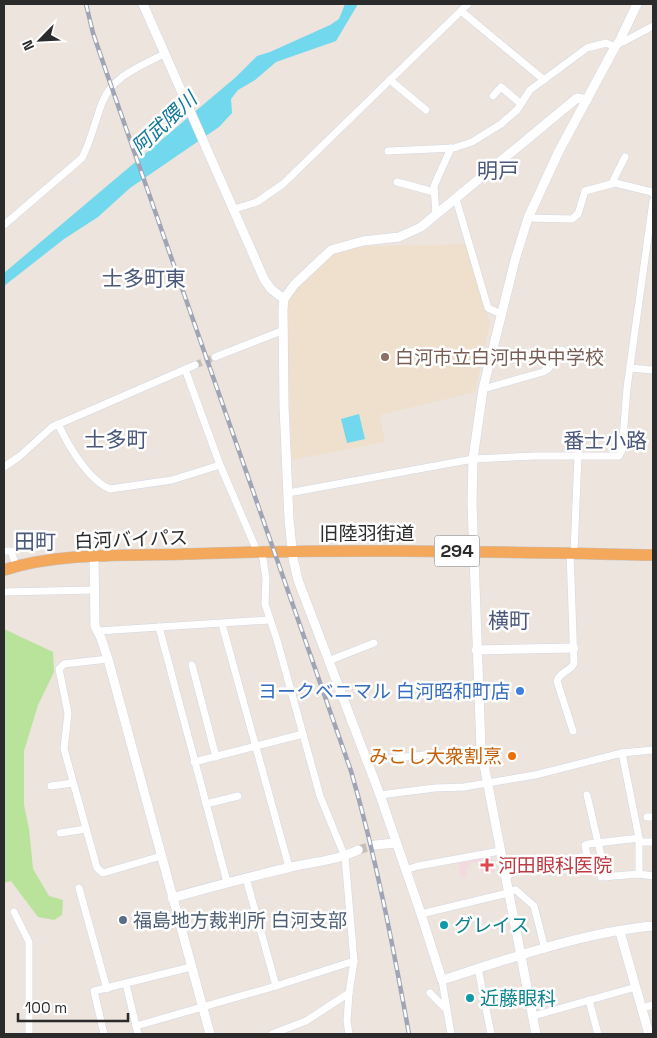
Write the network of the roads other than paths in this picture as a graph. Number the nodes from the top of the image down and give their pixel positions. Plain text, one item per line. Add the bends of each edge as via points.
1 (143, 4) edge
2 (468, 4) edge
3 (638, 4) edge
4 (461, 11) junction
5 (653, 26) edge
6 (617, 44) junction
7 (164, 54) junction
8 (390, 80) junction
9 (544, 80) junction
10 (493, 96) dead end
11 (587, 100) junction
12 (521, 104) junction
13 (426, 110) dead end
14 (451, 148) junction
15 (388, 151) dead end
16 (625, 157) dead end
17 (396, 182) dead end
18 (612, 183) junction
19 (434, 192) junction
20 (653, 194) edge
21 (456, 199) junction
22 (653, 201) edge
23 (234, 209) junction
24 (436, 215) junction
25 (528, 218) junction
26 (4, 225) edge
27 (284, 299) junction
28 (501, 314) junction
29 (284, 330) junction
30 (562, 350) dead end
31 (215, 357) tunnel mouth
32 (195, 365) tunnel mouth
33 (630, 368) junction
34 (185, 369) junction
35 (653, 370) edge
36 (483, 390) junction
37 (58, 424) junction
38 (578, 456) junction
39 (473, 459) junction
40 (220, 465) junction
41 (4, 467) edge
42 (288, 493) junction
43 (292, 550) junction
44 (4, 551) edge
45 (259, 551) junction
46 (474, 551) junction
47 (572, 553) junction
48 (653, 555) edge
49 (94, 557) junction
50 (16, 566) junction
51 (4, 570) edge
52 (93, 590) junction
53 (4, 592) edge
54 (269, 620) junction
55 (222, 624) junction
56 (159, 627) junction
57 (98, 631) junction
58 (374, 643) dead end
59 (574, 648) junction
60 (476, 650) junction
61 (108, 659) junction
62 (328, 661) junction
63 (192, 665) dead end
64 (572, 731) dead end
65 (303, 734) junction
66 (255, 747) junction
67 (480, 749) junction
68 (653, 750) edge
69 (622, 753) junction
70 (216, 757) junction
71 (367, 761) junction
72 (194, 762) junction
73 (487, 782) junction
74 (74, 783) junction
75 (51, 786) dead end
76 (380, 795) junction
77 (587, 795) dead end
78 (238, 796) dead end
79 (206, 804) junction
80 (86, 829) junction
81 (60, 833) dead end
82 (639, 840) junction
83 (598, 842) junction
84 (653, 842) edge
85 (395, 843) junction
86 (375, 844) tunnel mouth
87 (358, 850) tunnel mouth
88 (500, 851) junction
89 (161, 856) junction
90 (345, 857) junction
91 (288, 867) junction
92 (405, 870) junction
93 (639, 874) junction
94 (505, 876) junction
95 (653, 876) edge
96 (246, 878) junction
97 (227, 882) junction
98 (79, 888) dead end
99 (508, 892) junction
100 (172, 898) junction
101 (14, 912) dead end
102 (421, 914) junction
103 (653, 926) edge
104 (620, 932) junction
105 (545, 949) junction
106 (520, 955) junction
107 (354, 961) junction
108 (192, 967) junction
109 (478, 968) junction
110 (442, 980) junction
111 (126, 984) junction
112 (276, 986) junction
113 (636, 987) junction
114 (107, 988) junction
115 (349, 993) junction
116 (430, 993) dead end
117 (589, 1000) junction
118 (653, 1006) edge
119 (202, 1008) junction
120 (642, 1008) junction
121 (447, 1011) junction
122 (532, 1016) junction
123 (136, 1026) junction
124 (29, 1034) edge
125 (104, 1034) edge
126 (138, 1034) edge
127 (210, 1034) edge
128 (272, 1034) edge
129 (348, 1034) edge
130 (451, 1034) edge
131 (491, 1034) edge
132 (536, 1034) edge
133 (598, 1034) edge
134 (649, 1034) edge

1 - 7 street
2 - 4 street
3 - 6 street
4 - 8 street
4 - 9 street
5 - 6 street
6 - 9 street via 587,48
6 - 11 street
7 - 23 street
7 - 26 street via 126,73 115,83 102,101 82,158
8 - 13 street
8 - 23 street via 282,184 257,202
9 - 12 street via 530,90
10 - 12 street via 501,87
11 - 21 street via 577,98
11 - 25 street via 559,150
12 - 14 street via 482,137
14 - 15 street
14 - 19 street
16 - 18 street
17 - 19 street
18 - 20 street
18 - 25 street via 585,191 578,214 572,219
19 - 24 street
21 - 24 street
21 - 28 street via 488,308
22 - 33 street
23 - 27 street via 264,279
24 - 27 street via 421,227 399,236 331,250
25 - 28 street
27 - 29 street
28 - 36 street
29 - 31 street
29 - 42 street
30 - 36 street via 543,372
32 - 34 street
33 - 35 street
33 - 38 street via 620,455
34 - 37 street
34 - 40 street
36 - 39 street
37 - 40 street via 83,464 110,489 172,480
37 - 41 street
38 - 39 street
38 - 47 street
39 - 42 street
39 - 46 street
40 - 45 street
42 - 43 street
43 - 45 highway, 旧陸羽街道 / 294
43 - 46 highway, 旧陸羽街道 / 294
43 - 62 street via 298,580
44 - 50 street via 11,551
45 - 49 highway, 白河バイパス / 294
45 - 54 street via 263,559
46 - 47 highway, 旧陸羽街道 / 294
46 - 60 street
47 - 48 highway, 旧陸羽街道 / 294
47 - 59 street
49 - 50 highway, 白河バイパス / 294 via 45,560
49 - 52 street
50 - 51 highway, 白河バイパス / 294
52 - 53 street
52 - 57 street via 94,621
54 - 55 street
54 - 65 street
55 - 56 street
55 - 66 street
56 - 57 street
56 - 72 street
57 - 61 street
58 - 62 street
59 - 60 street
59 - 64 street via 573,666 559,675 556,681
60 - 67 street
61 - 74 street via 64,664 59,669 68,713 64,749
61 - 89 street
62 - 71 street
63 - 70 street
65 - 66 street
65 - 90 street via 320,796
66 - 70 street
66 - 91 street
67 - 71 street
67 - 73 street
68 - 69 street
69 - 73 street via 535,775
69 - 82 street
70 - 72 street
71 - 76 street
72 - 79 street
73 - 76 street
73 - 88 street
74 - 75 street
74 - 80 street
76 - 85 street
77 - 83 street
78 - 79 street
79 - 97 street
80 - 81 street
80 - 89 street via 96,868 103,873
82 - 83 street
82 - 84 street
82 - 93 street
83 - 93 street via 604,877
83 - 94 street via 585,846 587,856 539,864
85 - 86 street
85 - 92 street
87 - 90 street
88 - 92 street
88 - 94 street
89 - 100 street
90 - 91 street
90 - 107 street
91 - 96 street
92 - 102 street
93 - 95 street
94 - 99 street
96 - 97 street
96 - 112 street
97 - 100 street
98 - 114 street
99 - 102 street
99 - 105 street via 516,890 534,906
99 - 106 street
100 - 108 street
101 - 124 street via 29,942
102 - 110 street
103 - 104 street
104 - 105 street
104 - 113 street
105 - 106 street
106 - 109 street
106 - 122 street
107 - 112 street
107 - 115 street
108 - 111 street
108 - 119 street
109 - 110 street
109 - 131 street
110 - 121 street
111 - 114 street
111 - 123 street
112 - 119 street
113 - 117 street
113 - 120 street
114 - 125 street via 94,991
115 - 128 street via 306,1021
115 - 129 street
116 - 121 street
117 - 122 street
117 - 133 street
118 - 120 street
119 - 123 street
119 - 127 street
120 - 134 street
121 - 130 street
122 - 132 street
123 - 126 street

